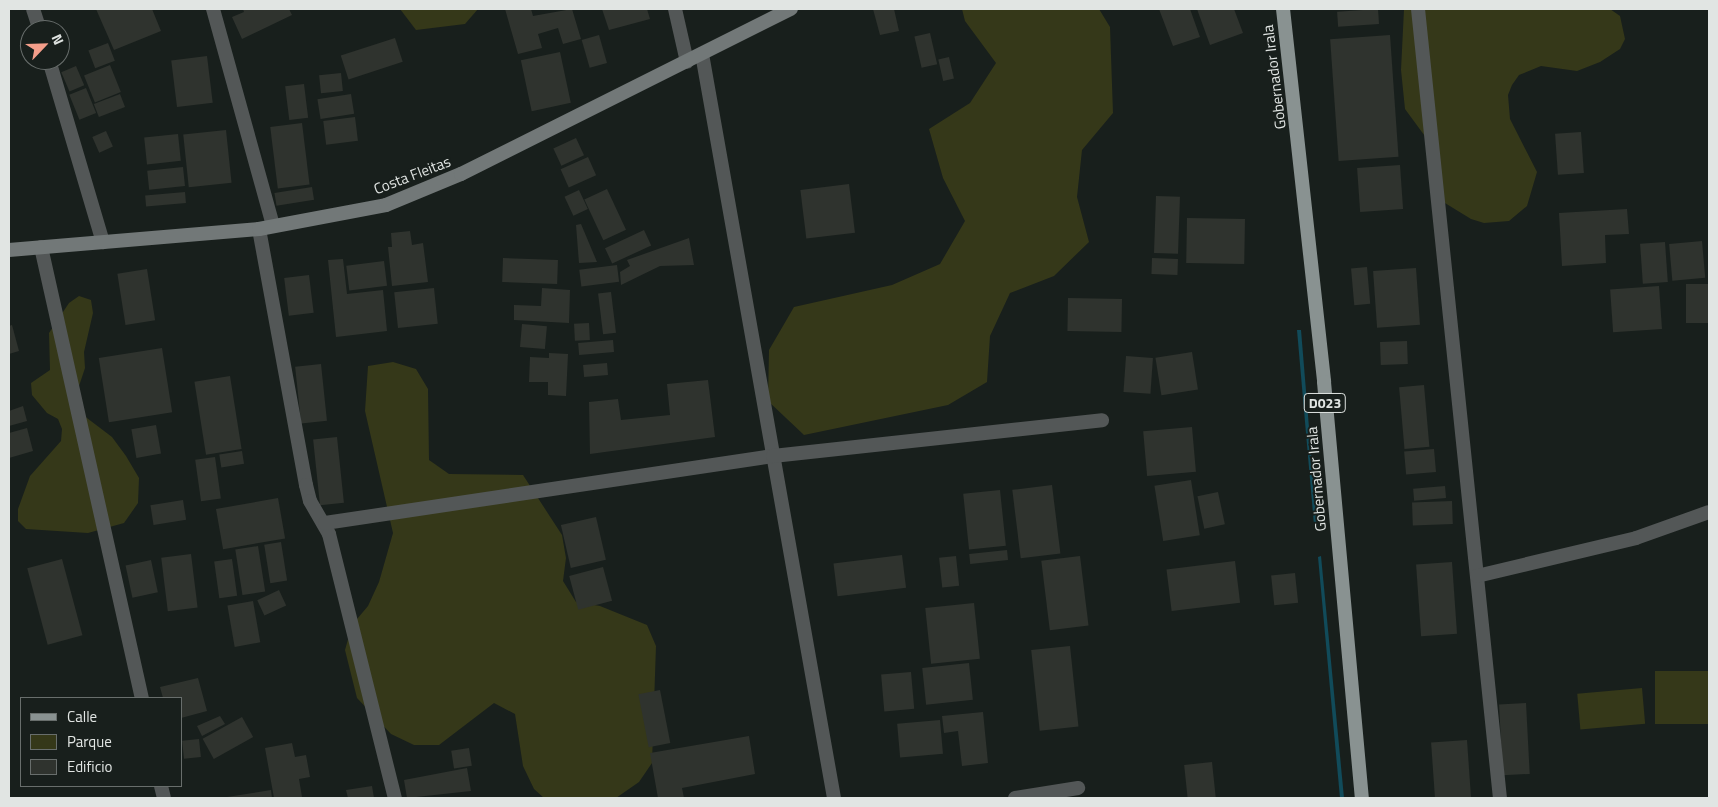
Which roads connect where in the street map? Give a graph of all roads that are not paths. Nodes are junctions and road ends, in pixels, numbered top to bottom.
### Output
1 (213, 9) edge
2 (675, 9) edge
3 (791, 9) edge
4 (1283, 9) edge
5 (1418, 9) edge
6 (702, 54) junction
7 (687, 62) junction
8 (52, 70) edge
9 (273, 226) junction
10 (259, 229) junction
11 (103, 242) junction
12 (41, 247) junction
13 (9, 250) edge
14 (1102, 420) dead end
15 (773, 456) junction
16 (1709, 512) edge
17 (325, 523) junction
18 (1477, 576) junction
19 (142, 697) edge
20 (1078, 788) dead end
21 (395, 798) edge
22 (834, 798) edge
23 (1015, 798) edge
24 (1362, 798) edge
25 (1500, 798) edge

1 - 9 street
2 - 7 street
3 - 6 main road, Costa Fleitas
4 - 24 main road, Gobernador Irala / D023
5 - 18 street
6 - 7 main road, Costa Fleitas
6 - 15 street
7 - 9 main road, Costa Fleitas
8 - 11 street
9 - 10 main road, Costa Fleitas
10 - 11 main road, Costa Fleitas
10 - 17 street
11 - 12 main road, Costa Fleitas
12 - 13 main road, Costa Fleitas
12 - 19 street
14 - 15 street
15 - 17 street
15 - 22 street
16 - 18 street
17 - 21 street
18 - 25 street
20 - 23 street

